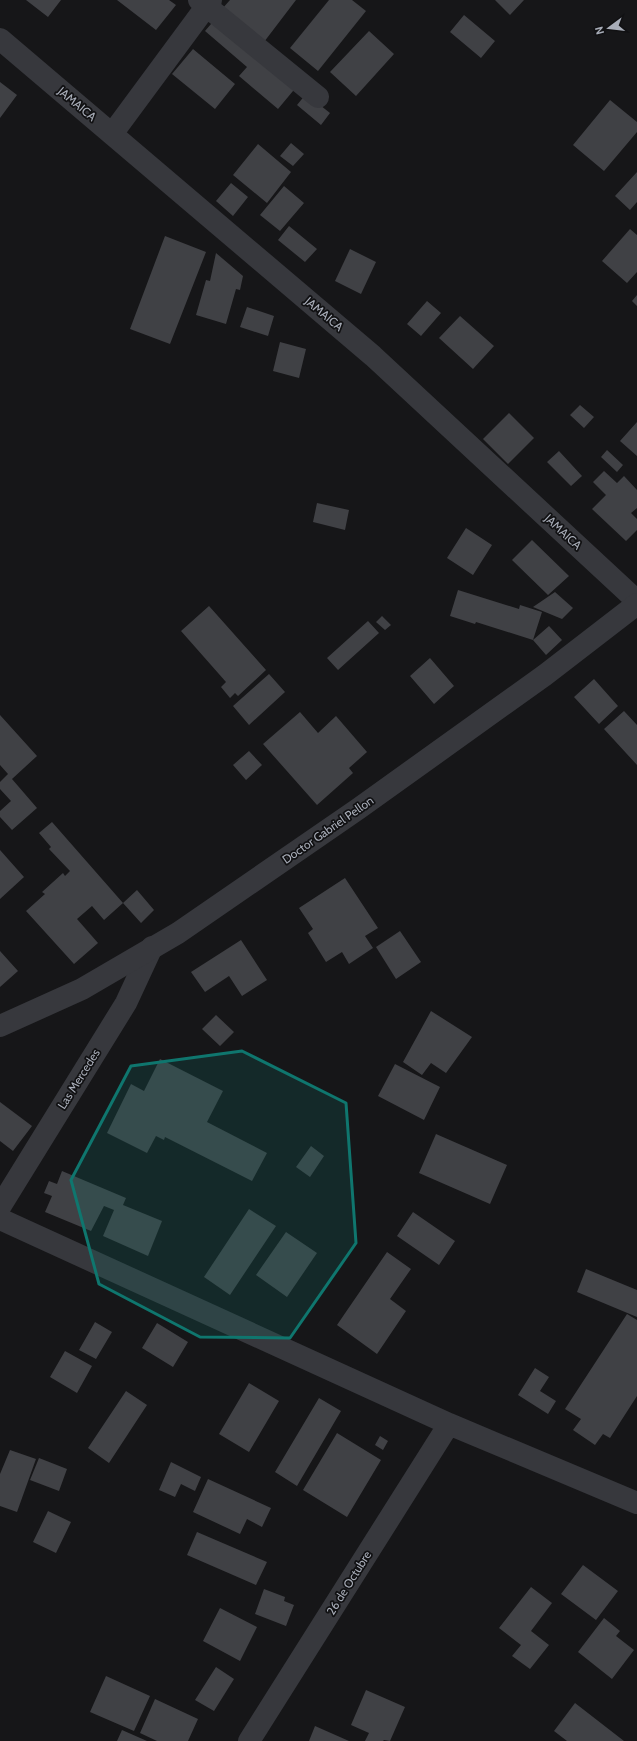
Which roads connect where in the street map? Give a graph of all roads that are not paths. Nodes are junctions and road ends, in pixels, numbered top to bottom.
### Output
1 (206, 2) edge
2 (0, 39) edge
3 (318, 97) dead end
4 (112, 134) junction
5 (637, 603) edge
6 (152, 947) junction
7 (0, 1026) edge
8 (0, 1207) edge
9 (0, 1219) edge
10 (449, 1424) junction
11 (637, 1503) edge
12 (249, 1741) edge

1 - 3 street
1 - 4 street
2 - 4 street, JAMAICA
4 - 5 street, JAMAICA
5 - 6 street, Doctor Gabriel Pellon
6 - 7 street, Doctor Gabriel Pellon
6 - 8 street, Las Mercedes
9 - 10 street
10 - 11 street
10 - 12 street, 26 de Octubre

